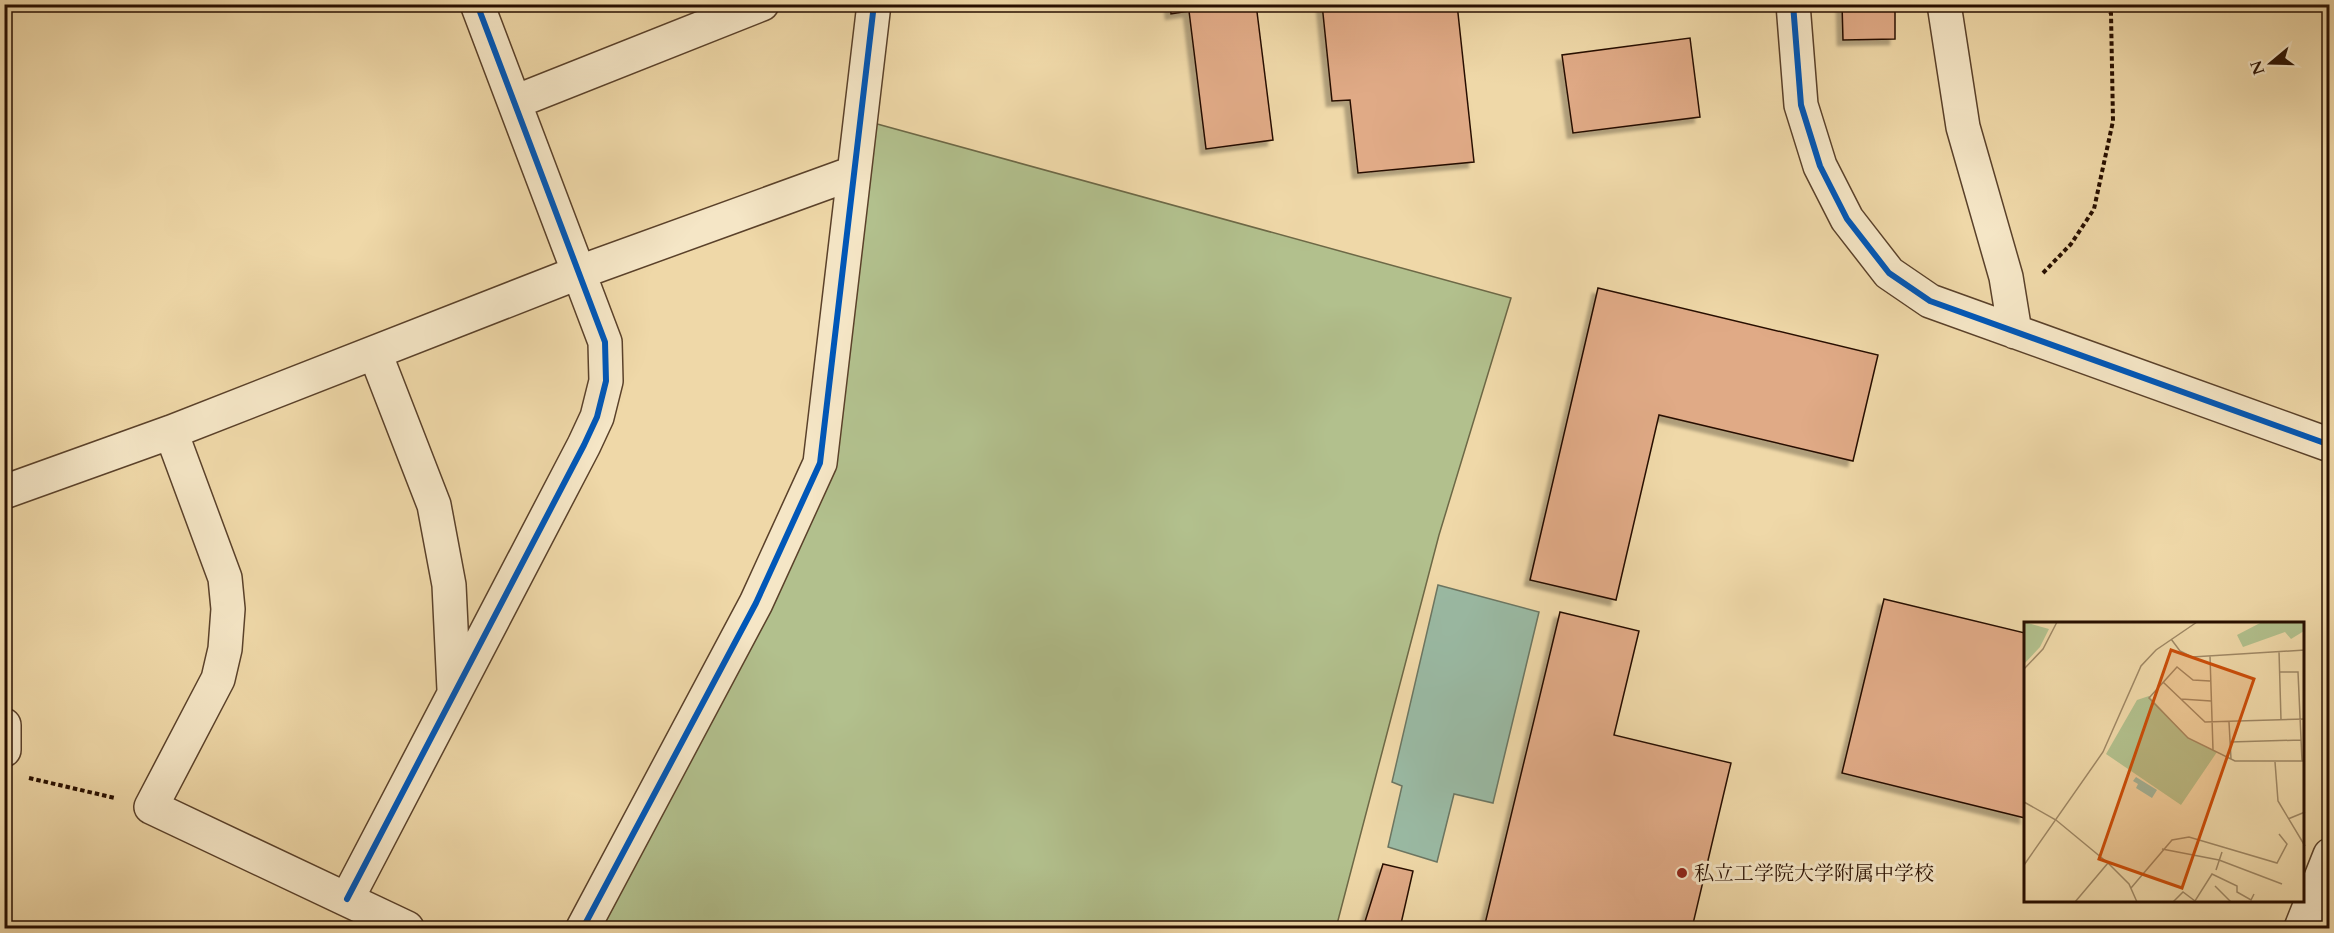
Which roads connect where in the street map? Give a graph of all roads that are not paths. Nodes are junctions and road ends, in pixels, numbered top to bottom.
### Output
1 (477, 4) edge
2 (762, 4) edge
3 (874, 4) edge
4 (1793, 4) edge
5 (1944, 4) edge
6 (710, 14) edge
7 (514, 102) junction
8 (853, 173) junction
9 (580, 272) junction
10 (2013, 319) junction
11 (375, 353) junction
12 (171, 432) junction
13 (2330, 445) edge
14 (4, 492) edge
15 (454, 692) junction
16 (4, 725) edge
17 (4, 750) edge
18 (2330, 855) edge
19 (347, 899) junction
20 (407, 928) edge
21 (583, 928) edge
22 (2301, 928) edge

1 - 7 street
2 - 6 street
3 - 8 street
4 - 10 street
5 - 10 street
6 - 7 street
7 - 9 street
8 - 9 street
8 - 21 street
9 - 11 street
9 - 15 street
10 - 13 street
11 - 12 street
11 - 15 street
12 - 14 street
12 - 19 street
15 - 19 street
16 - 17 street
18 - 22 street
19 - 20 street

